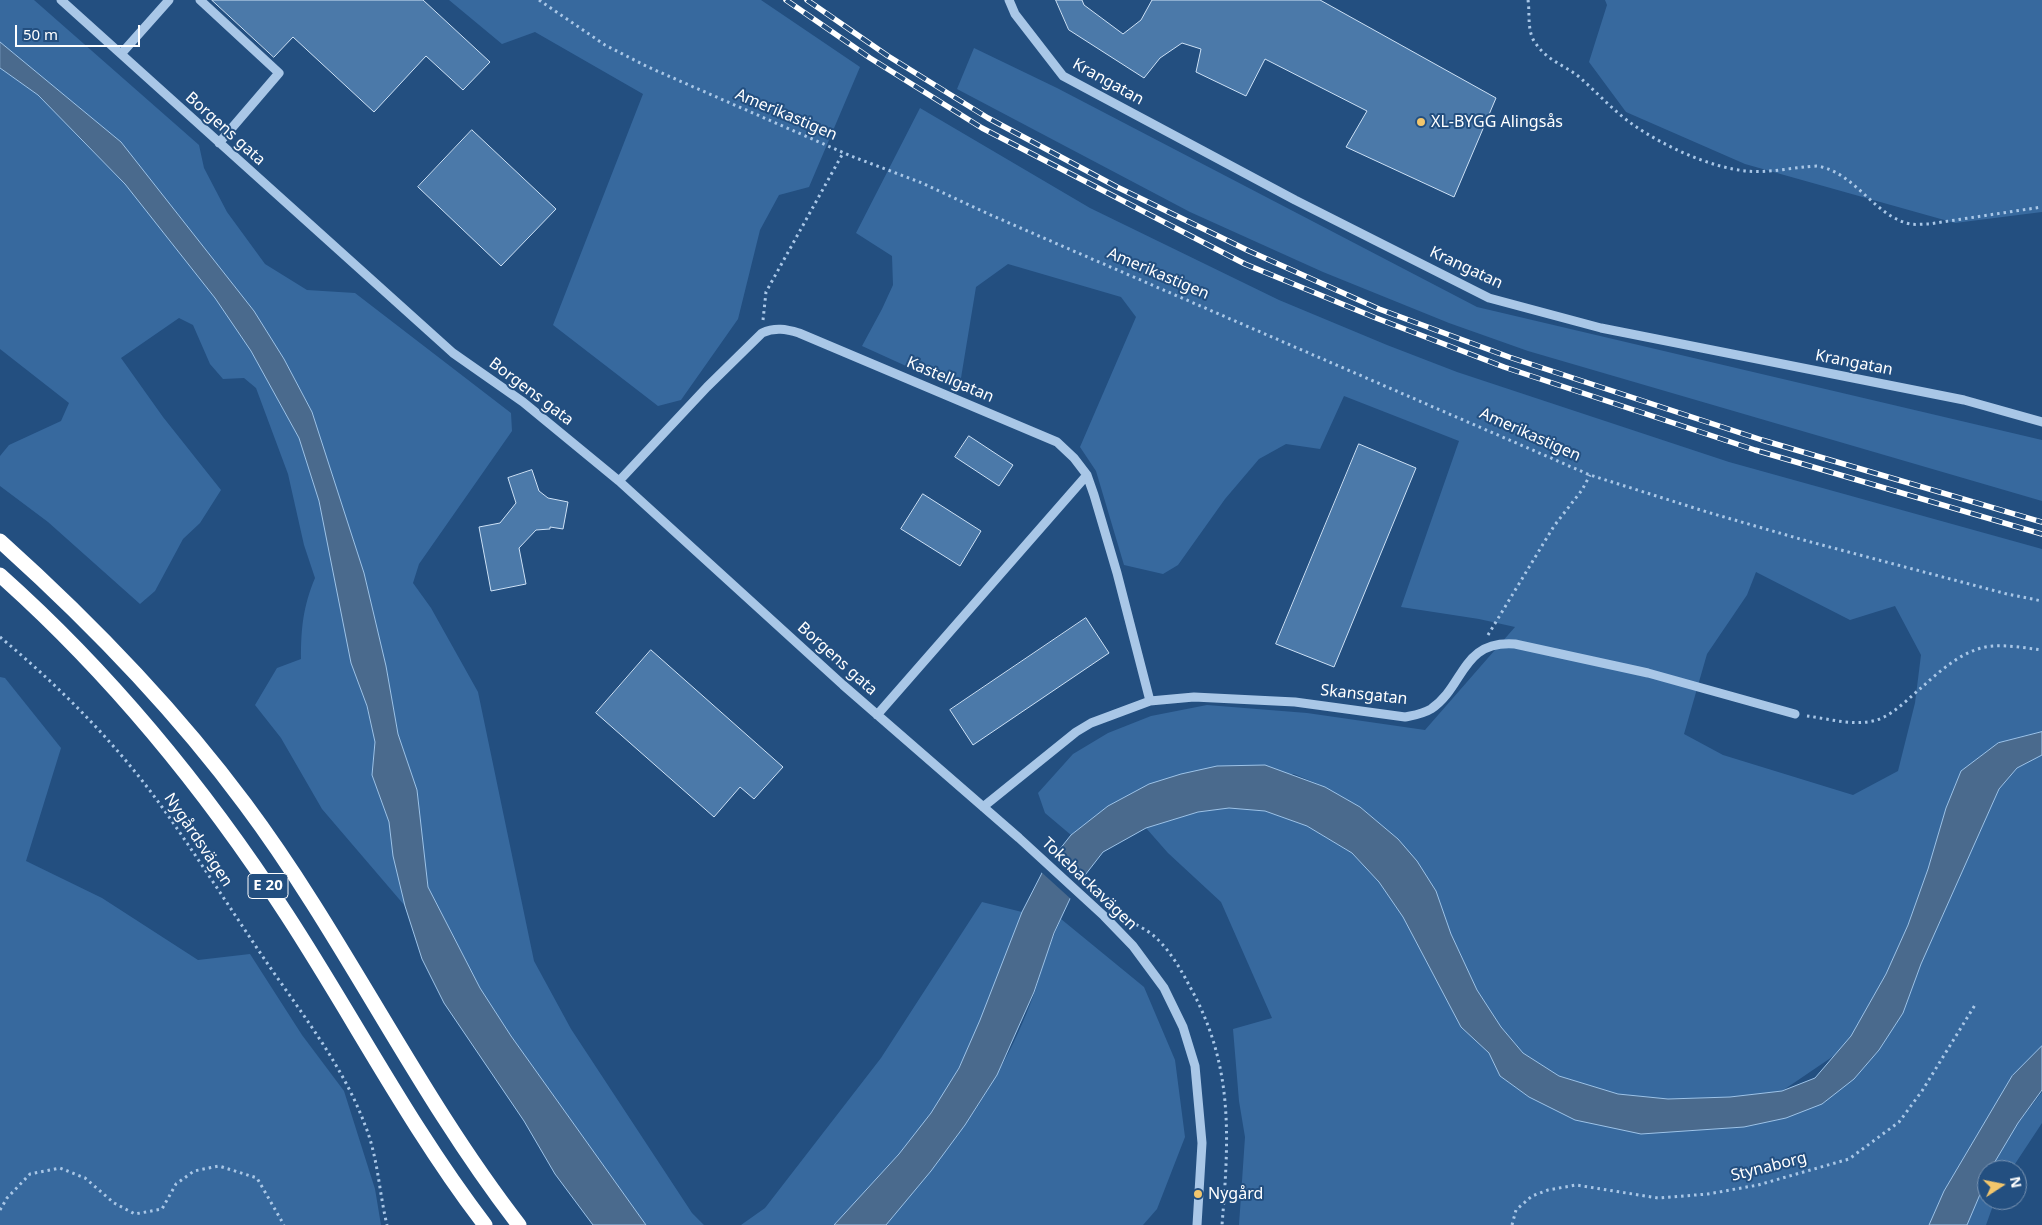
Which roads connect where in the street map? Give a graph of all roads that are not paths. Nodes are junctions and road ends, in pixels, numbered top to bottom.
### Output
1 (61, 0) edge
2 (169, 0) edge
3 (200, 0) edge
4 (1009, 0) edge
5 (121, 54) junction
6 (218, 143) junction
7 (2042, 422) edge
8 (1087, 475) junction
9 (620, 481) junction
10 (0, 541) edge
11 (0, 575) edge
12 (1150, 701) junction
13 (1795, 714) road end
14 (877, 715) junction
15 (983, 807) junction
16 (485, 1225) edge
17 (518, 1225) edge
18 (1197, 1225) edge

1 - 5 street, Borgens gata
2 - 5 street
3 - 6 street
4 - 7 street, Krangatan
5 - 6 street, Borgens gata
6 - 9 street, Borgens gata
8 - 9 street, Kastellgatan
8 - 12 street, Kastellgatan
8 - 14 street
9 - 14 street, Borgens gata
10 - 17 highway, E 20
11 - 16 highway, E 20
12 - 13 street, Skansgatan
12 - 15 street, Skansgatan
14 - 15 street, Borgens gata
15 - 18 street, Tokebackavägen

